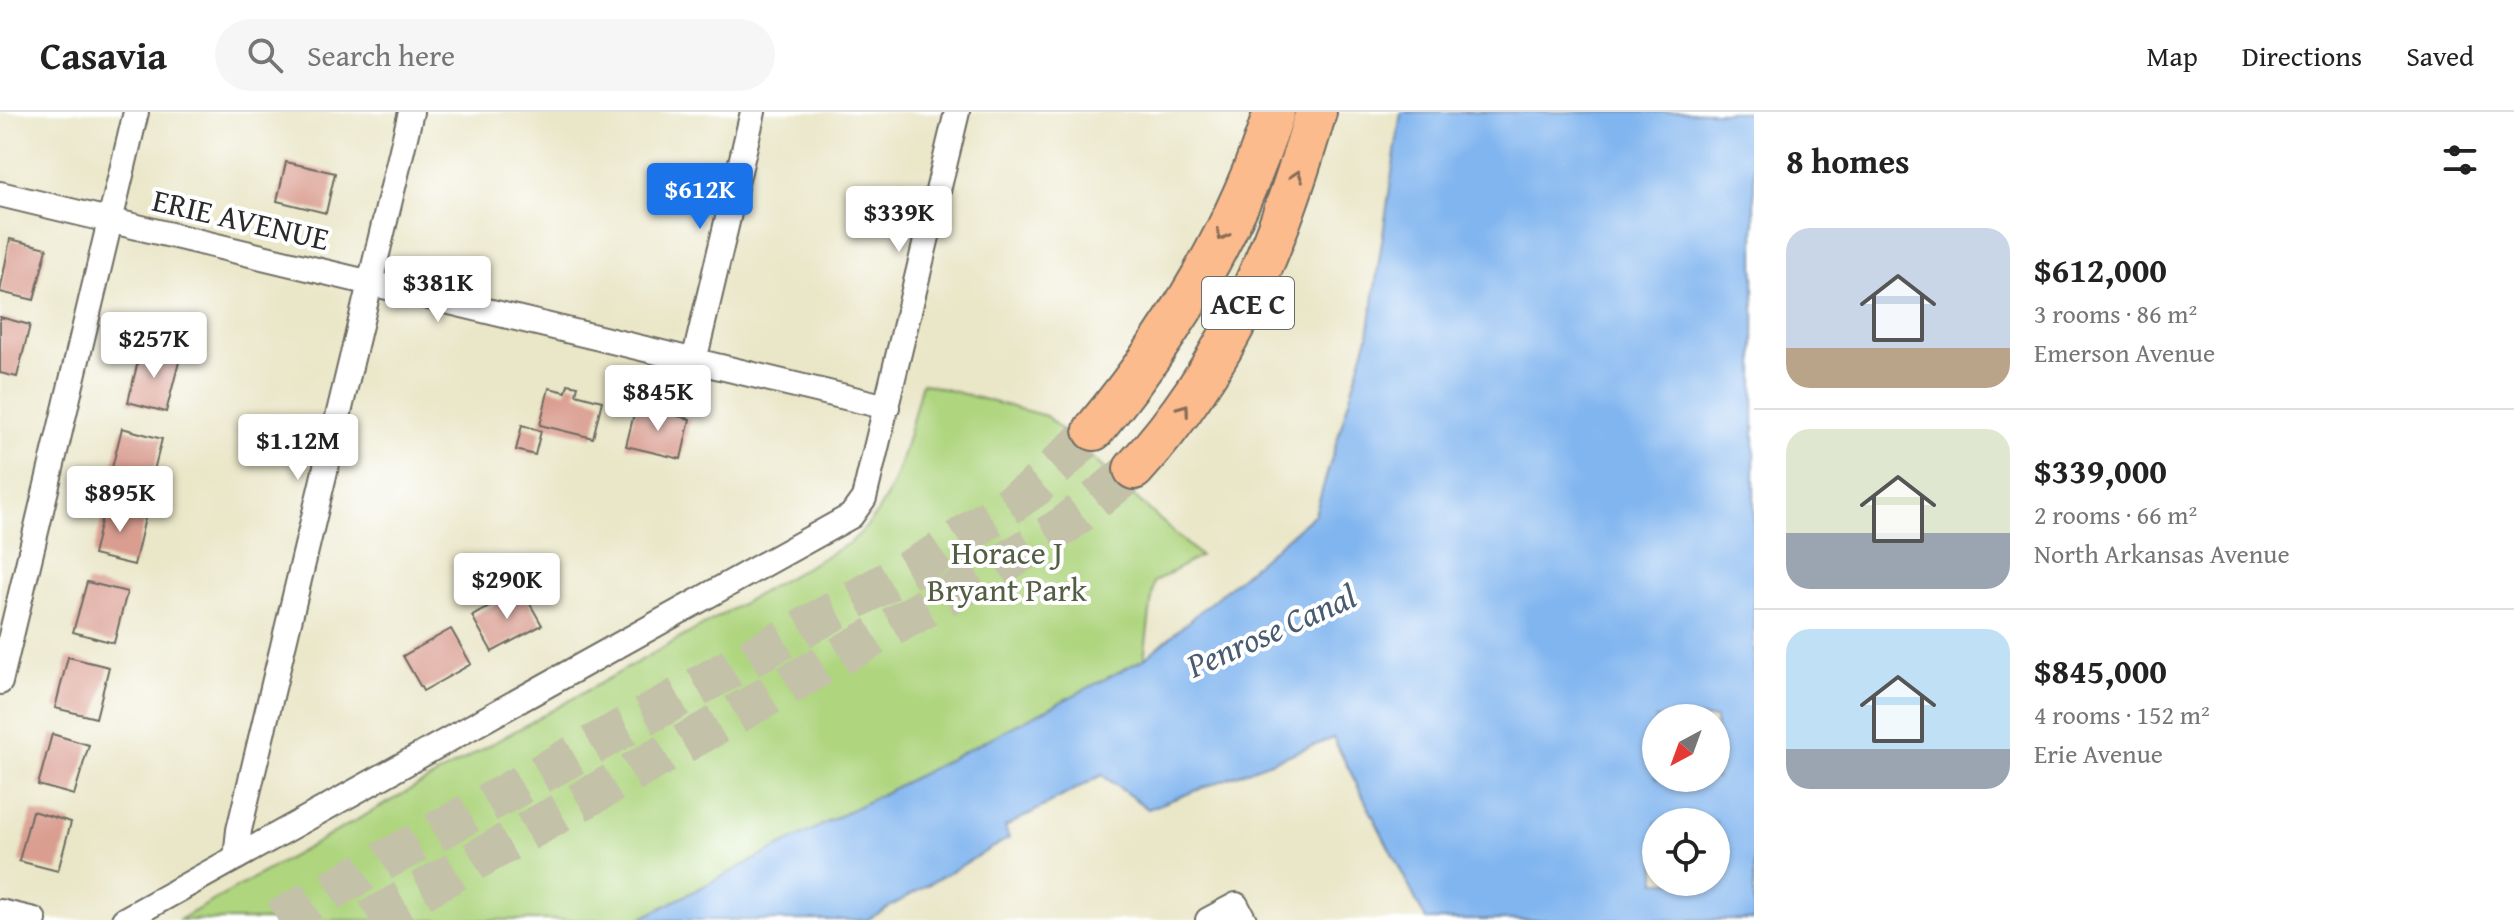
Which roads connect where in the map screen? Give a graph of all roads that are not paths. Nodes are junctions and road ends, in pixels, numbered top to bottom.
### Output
1 (136, 112) edge
2 (411, 112) edge
3 (753, 112) edge
4 (957, 112) edge
5 (1274, 112) edge
6 (1316, 112) edge
7 (0, 194) edge
8 (110, 221) junction
9 (370, 283) junction
10 (694, 361) junction
11 (887, 407) junction
12 (1094, 430) tunnel mouth
13 (1134, 469) tunnel mouth
14 (0, 682) edge
15 (236, 858) junction
16 (0, 912) edge
17 (1240, 912) edge
18 (34, 920) edge
19 (124, 920) edge
20 (1208, 920) edge

1 - 8 street
2 - 9 street
3 - 10 street
4 - 11 street
5 -> 12 highway, ACE C
13 -> 6 highway, ACE C
7 - 8 street, ERIE AVENUE
8 - 9 street, ERIE AVENUE
8 - 14 street
9 - 10 street, ERIE AVENUE
9 - 15 street
10 - 11 street, ERIE AVENUE
11 - 15 street
15 - 19 street
16 - 18 street
17 - 20 street

